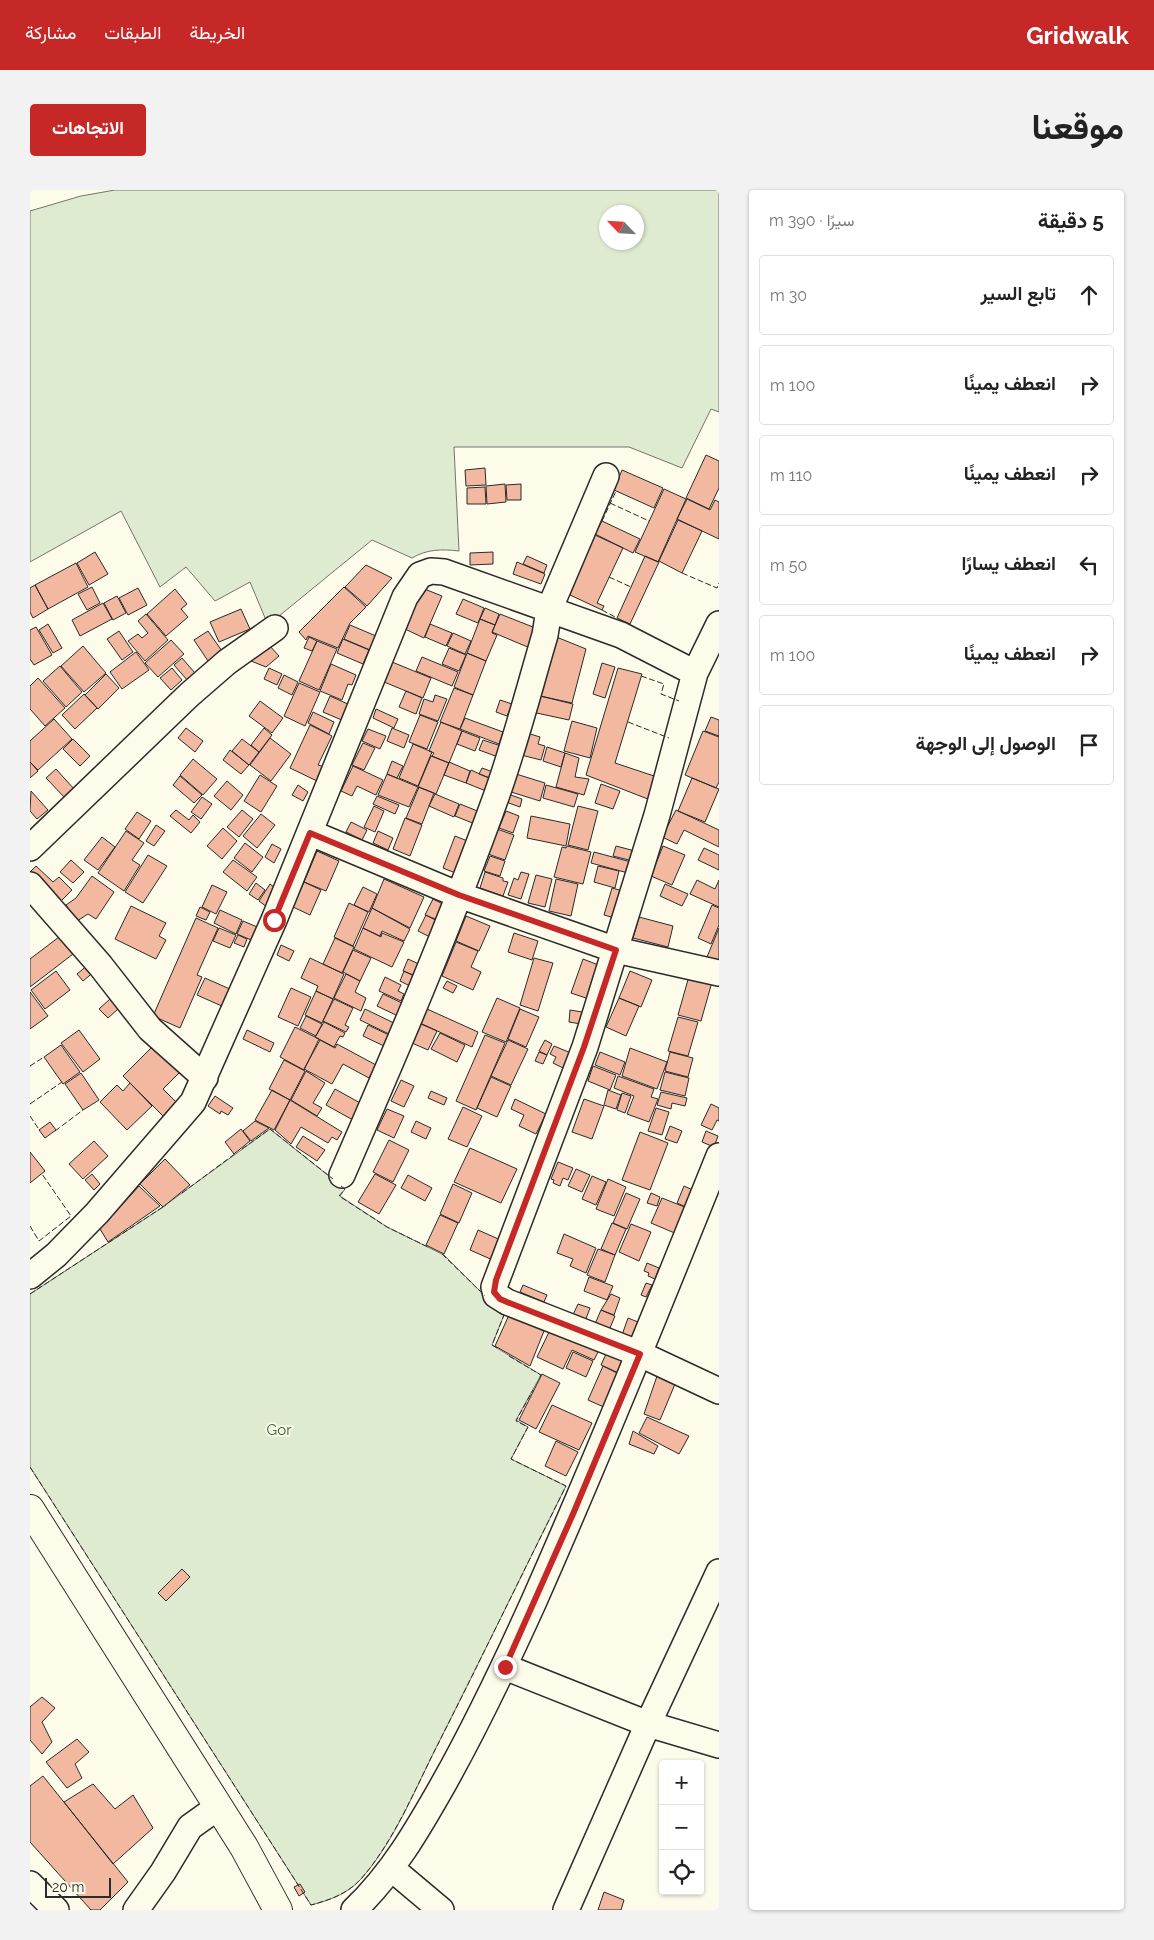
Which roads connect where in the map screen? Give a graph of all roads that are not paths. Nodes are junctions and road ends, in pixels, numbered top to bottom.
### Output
1 (606, 476) dead end
2 (549, 610) junction
3 (719, 624) edge
4 (275, 628) dead end
5 (695, 673) junction
6 (310, 833) junction
7 (33, 837) edge
8 (30, 885) edge
9 (459, 895) junction
10 (616, 950) junction
11 (719, 973) edge
12 (205, 1078) junction
13 (719, 1156) edge
14 (342, 1175) dead end
15 (30, 1276) edge
16 (640, 1354) junction
17 (719, 1391) edge
18 (30, 1509) edge
19 (719, 1572) edge
20 (505, 1667) junction
21 (648, 1724) junction
22 (719, 1745) edge
23 (218, 1807) junction
24 (391, 1868) junction
25 (30, 1884) edge
26 (56, 1910) edge
27 (136, 1910) edge
28 (278, 1910) edge
29 (354, 1910) edge
30 (441, 1910) edge
31 (566, 1910) edge

1 - 2 street
2 - 5 street
2 - 6 street
2 - 9 street
3 - 5 street
4 - 7 street
5 - 10 street
6 - 9 street
6 - 12 street
8 - 12 street
9 - 10 street
9 - 14 street
10 - 11 street
10 - 16 street
12 - 15 street
13 - 16 street
16 - 17 street
16 - 20 street
18 - 23 main road
19 - 21 street
20 - 21 street
20 - 24 street
21 - 22 street
21 - 31 street
23 - 27 street
23 - 28 main road
24 - 29 street
24 - 30 street
25 - 26 street

